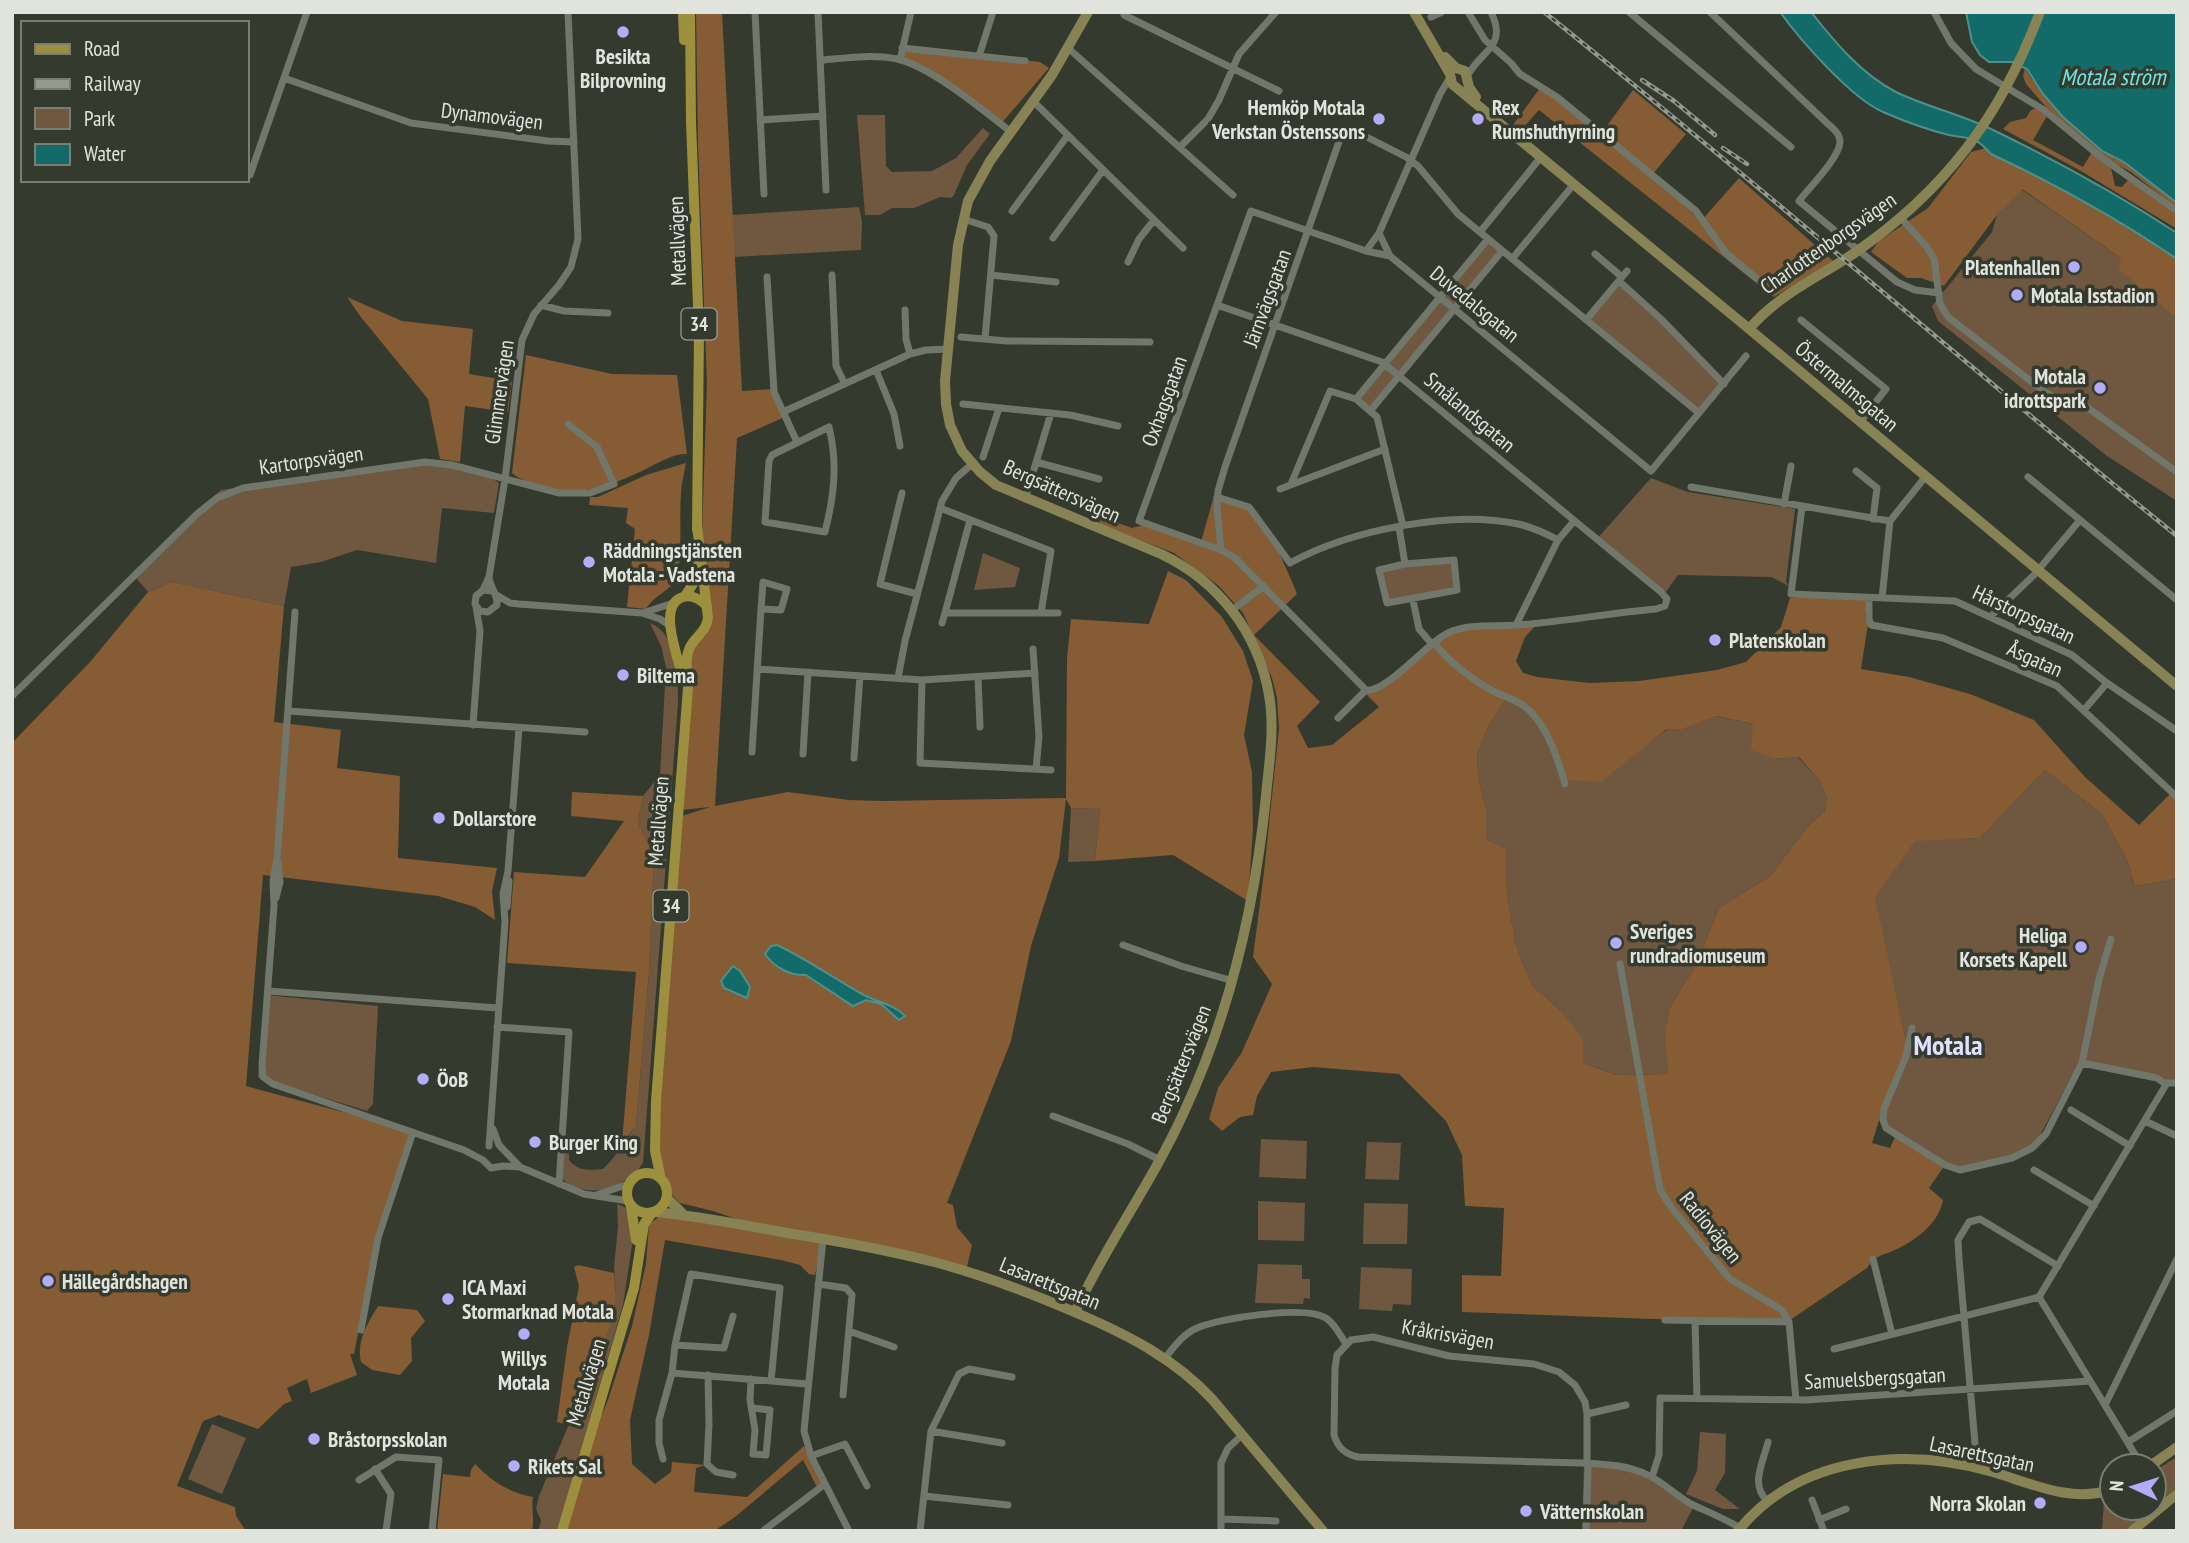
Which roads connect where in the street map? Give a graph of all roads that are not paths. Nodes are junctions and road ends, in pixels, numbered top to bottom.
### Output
1 (307, 12) edge
2 (568, 12) edge
3 (683, 12) edge
4 (690, 12) edge
5 (755, 12) edge
6 (818, 12) edge
7 (911, 12) edge
8 (993, 12) edge
9 (1088, 12) edge
10 (1276, 12) edge
11 (1414, 12) edge
12 (1420, 12) edge
13 (1442, 12) edge
14 (1468, 12) edge
15 (1491, 12) edge
16 (1629, 12) edge
17 (1710, 12) edge
18 (1934, 12) edge
19 (2040, 12) edge
20 (1124, 15) dead end
21 (1431, 17) dead end
22 (902, 48) junction
23 (1068, 48) junction
24 (1492, 48) junction
25 (979, 56) junction
26 (821, 60) junction
27 (900, 60) junction
28 (1025, 61) dead end
29 (1232, 69) junction
30 (1458, 77) junction
31 (284, 78) junction
32 (2006, 87) junction
33 (1279, 91) dead end
34 (1033, 101) junction
35 (823, 117) junction
36 (760, 120) junction
37 (691, 122) junction
38 (1011, 132) junction
39 (1068, 135) junction
40 (574, 142) junction
41 (1180, 147) junction
42 (1791, 147) dead end
43 (1541, 157) junction
44 (1411, 161) junction
45 (1103, 170) junction
46 (250, 175) dead end
47 (1574, 184) junction
48 (826, 190) dead end
49 (764, 194) dead end
50 (1233, 195) dead end
51 (1012, 211) dead end
52 (1251, 211) joint
53 (2177, 211) edge
54 (1900, 217) junction
55 (963, 219) junction
56 (1154, 220) junction
57 (1310, 230) junction
58 (1480, 232) junction
59 (1379, 233) junction
60 (1052, 238) dead end
61 (1488, 239) junction
62 (1183, 248) dead end
63 (1366, 251) junction
64 (1502, 251) junction
65 (1595, 254) dead end
66 (1390, 256) junction
67 (1512, 259) junction
68 (1128, 262) dead end
69 (832, 275) dead end
70 (991, 275) junction
71 (1623, 276) junction
72 (767, 277) dead end
73 (1756, 278) dead end
74 (1056, 282) dead end
75 (1939, 292) junction
76 (1440, 298) junction
77 (541, 305) junction
78 (1217, 305) junction
79 (1454, 309) junction
80 (905, 310) dead end
81 (608, 313) dead end
82 (1586, 320) junction
83 (1801, 320) dead end
84 (1275, 326) junction
85 (1749, 329) junction
86 (961, 337) dead end
87 (985, 339) junction
88 (1150, 342) dead end
89 (948, 349) junction
90 (910, 354) junction
91 (1746, 356) dead end
92 (1385, 365) junction
93 (876, 370) junction
94 (1399, 376) junction
95 (845, 384) junction
96 (1724, 384) junction
97 (1356, 399) junction
98 (963, 404) dead end
99 (999, 408) junction
100 (1371, 410) junction
101 (783, 412) junction
102 (1051, 413) junction
103 (1699, 413) junction
104 (1860, 422) junction
105 (568, 424) dead end
106 (1118, 426) dead end
107 (797, 442) junction
108 (900, 446) dead end
109 (1385, 449) junction
110 (983, 457) dead end
111 (1036, 462) junction
112 (972, 464) junction
113 (1791, 466) dead end
114 (1856, 471) dead end
115 (2177, 472) edge
116 (1926, 476) junction
117 (2028, 477) dead end
118 (505, 479) junction
119 (1099, 479) dead end
120 (1291, 484) junction
121 (1691, 487) dead end
122 (1280, 489) dead end
123 (902, 493) dead end
124 (1217, 497) junction
125 (1025, 499) junction
126 (1784, 504) junction
127 (1802, 507) junction
128 (940, 508) junction
129 (1873, 519) junction
130 (970, 520) junction
131 (2080, 520) junction
132 (1574, 521) junction
133 (1890, 521) junction
134 (697, 526) junction
135 (1401, 527) junction
136 (1558, 540) junction
137 (1222, 551) junction
138 (1405, 564) junction
139 (2037, 570) junction
140 (489, 577) junction
141 (1264, 586) junction
142 (482, 590) junction
143 (493, 592) junction
144 (917, 594) junction
145 (685, 596) junction
146 (1869, 598) junction
147 (1882, 598) junction
148 (1413, 600) junction
149 (2177, 600) edge
150 (510, 603) junction
151 (673, 603) junction
152 (707, 606) junction
153 (476, 607) junction
154 (761, 609) junction
155 (492, 610) junction
156 (1232, 610) junction
157 (295, 611) dead end
158 (642, 613) junction
159 (944, 613) junction
160 (1041, 613) junction
161 (1058, 613) dead end
162 (1990, 617) junction
163 (942, 623) dead end
164 (1516, 625) junction
165 (671, 630) junction
166 (480, 631) junction
167 (696, 639) junction
168 (1432, 643) junction
169 (1033, 649) dead end
170 (757, 668) junction
171 (808, 672) junction
172 (1035, 673) junction
173 (860, 676) junction
174 (978, 677) junction
175 (898, 678) junction
176 (922, 680) junction
177 (2175, 681) edge
178 (2107, 683) junction
179 (1366, 690) junction
180 (12, 696) edge
181 (2084, 710) junction
182 (288, 711) junction
183 (685, 711) junction
184 (1338, 718) dead end
185 (473, 725) junction
186 (980, 727) dead end
187 (519, 728) junction
188 (2177, 730) edge
189 (585, 732) dead end
190 (752, 752) dead end
191 (803, 754) dead end
192 (854, 758) dead end
193 (1037, 769) junction
194 (1051, 770) dead end
195 (1565, 784) dead end
196 (2177, 797) edge
197 (2111, 939) dead end
198 (1123, 945) dead end
199 (1619, 964) dead end
200 (1233, 981) junction
201 (268, 991) junction
202 (498, 1008) junction
203 (497, 1027) junction
204 (1912, 1028) dead end
205 (2082, 1063) junction
206 (2167, 1083) junction
207 (2177, 1083) edge
208 (656, 1101) junction
209 (2071, 1110) dead end
210 (1053, 1116) dead end
211 (2145, 1121) junction
212 (492, 1125) junction
213 (413, 1132) junction
214 (2177, 1136) edge
215 (499, 1145) junction
216 (2130, 1146) junction
217 (488, 1147) junction
218 (464, 1150) junction
219 (507, 1155) junction
220 (483, 1160) junction
221 (1160, 1160) junction
222 (503, 1166) junction
223 (520, 1167) junction
224 (2034, 1170) dead end
225 (643, 1173) junction
226 (662, 1179) junction
227 (559, 1184) junction
228 (629, 1184) junction
229 (591, 1196) junction
230 (667, 1198) junction
231 (630, 1204) junction
232 (2094, 1206) junction
233 (653, 1213) junction
234 (685, 1215) junction
235 (823, 1239) junction
236 (1873, 1259) dead end
237 (2177, 1259) edge
238 (2058, 1266) junction
239 (818, 1284) junction
240 (2039, 1297) junction
241 (1075, 1312) junction
242 (1964, 1315) junction
243 (733, 1316) dead end
244 (1665, 1320) dead end
245 (1695, 1320) junction
246 (1789, 1322) junction
247 (624, 1326) junction
248 (361, 1330) dead end
249 (849, 1331) junction
250 (1892, 1334) junction
251 (1346, 1344) junction
252 (675, 1345) junction
253 (894, 1346) dead end
254 (1834, 1349) dead end
255 (1165, 1358) junction
256 (672, 1373) junction
257 (708, 1375) junction
258 (1012, 1377) dead end
259 (751, 1379) junction
260 (771, 1381) junction
261 (2091, 1381) junction
262 (807, 1384) junction
263 (1971, 1390) junction
264 (843, 1395) dead end
265 (1697, 1399) junction
266 (1796, 1400) junction
267 (1626, 1405) dead end
268 (2105, 1405) junction
269 (752, 1408) junction
270 (2177, 1410) edge
271 (1587, 1414) junction
272 (931, 1431) junction
273 (1241, 1436) junction
274 (2128, 1442) junction
275 (1002, 1443) dead end
276 (1768, 1443) dead end
277 (2134, 1452) edge
278 (1976, 1455) dead end
279 (811, 1456) junction
280 (663, 1459) dead end
281 (1587, 1464) junction
282 (375, 1469) junction
283 (733, 1475) dead end
284 (1652, 1477) junction
285 (359, 1480) dead end
286 (825, 1484) junction
287 (867, 1486) dead end
288 (2098, 1492) edge
289 (2177, 1494) edge
290 (924, 1496) junction
291 (1812, 1500) dead end
292 (1767, 1501) junction
293 (2177, 1503) edge
294 (1008, 1505) dead end
295 (1846, 1509) dead end
296 (1221, 1519) junction
297 (1819, 1520) junction
298 (1276, 1521) dead end
299 (1739, 1529) edge
300 (386, 1531) edge
301 (432, 1531) edge
302 (562, 1531) edge
303 (763, 1531) edge
304 (849, 1531) edge
305 (920, 1531) edge
306 (1221, 1531) edge
307 (1323, 1531) edge
308 (1586, 1531) edge
309 (1824, 1531) edge
310 (2132, 1531) edge
311 (2142, 1531) edge

1 - 31 street
2 - 40 street, Dynamovägen
3 - 37 main road, Metallvägen / 34
4 - 37 main road, Metallvägen / 34
5 - 36 street
6 - 26 street
7 - 22 street
8 - 25 street
9 - 23 street, Bergsättersvägen
10 - 29 street
11 - 30 street, Östermalmsgatan
12 - 30 street, Östermalmsgatan
13 - 21 street
14 - 24 street
15 - 24 street
16 - 42 street
17 - 75 street
18 - 32 street
19 - 32 street, Charlottenborgsvägen
20 - 29 street
22 - 25 street
22 - 27 street
23 - 34 street, Bergsättersvägen
23 - 41 street
24 - 30 street
24 - 73 street
25 - 28 street
26 - 27 street
26 - 35 street
27 - 38 street
29 - 33 street
29 - 41 street
30 - 43 street, Östermalmsgatan
30 - 44 street
31 - 40 street, Dynamovägen
31 - 46 street
32 - 53 street
32 - 54 street, Charlottenborgsvägen
34 - 38 street, Bergsättersvägen
34 - 39 street
35 - 36 street
35 - 48 street
36 - 49 street
37 - 134 main road, Metallvägen / 34
38 - 55 street, Bergsättersvägen
39 - 45 street
39 - 51 street
40 - 77 street, Glimmervägen
41 - 50 street
43 - 47 street, Östermalmsgatan
43 - 58 street
44 - 57 street, Järnvägsgatan
44 - 58 street
44 - 59 street
45 - 56 street
45 - 60 street
47 - 67 street
47 - 85 street, Östermalmsgatan
52 - 57 street, Duvedalsgatan
52 - 78 street, Oxhagsgatan
54 - 75 street
54 - 85 street, Charlottenborgsvägen
55 - 70 street
55 - 89 street, Bergsättersvägen
56 - 62 street
56 - 68 street
57 - 63 street, Duvedalsgatan
57 - 84 street, Järnvägsgatan
58 - 61 street
59 - 63 street
59 - 66 street
61 - 64 street
61 - 76 street
63 - 66 street, Duvedalsgatan
64 - 67 street
64 - 79 street
65 - 71 street
66 - 76 street, Duvedalsgatan
67 - 82 street
69 - 95 street
70 - 74 street
70 - 87 street
71 - 82 street
71 - 96 street
72 - 101 street
75 - 115 street
76 - 79 street, Duvedalsgatan
76 - 92 street
77 - 81 street
77 - 118 street, Glimmervägen
78 - 84 street, Smålandsgatan
78 - 137 street, Oxhagsgatan
79 - 94 street
79 - 103 street, Duvedalsgatan
80 - 90 street
82 - 103 street
83 - 104 street
84 - 92 street, Smålandsgatan
84 - 124 street, Järnvägsgatan
85 - 104 street, Östermalmsgatan
86 - 87 street
87 - 88 street
89 - 90 street
89 - 112 street, Bergsättersvägen
90 - 93 street
91 - 96 street
92 - 94 street, Smålandsgatan
92 - 97 street
93 - 95 street
93 - 108 street
94 - 100 street
94 - 132 street, Smålandsgatan
95 - 101 street
96 - 103 street
97 - 100 street
97 - 120 street
98 - 99 street
99 - 102 street
99 - 110 street
100 - 109 street
101 - 107 street
102 - 106 street
102 - 111 street
104 - 116 street, Östermalmsgatan
105 - 118 street, Kartorpsvägen
107 - 107 street
109 - 120 street
109 - 135 street
111 - 119 street
111 - 125 street
112 - 125 street, Bergsättersvägen
112 - 128 street
113 - 126 street
114 - 129 street
116 - 133 street
116 - 139 street, Östermalmsgatan
117 - 131 street
118 - 140 street, Glimmervägen
118 - 180 street, Kartorpsvägen
120 - 122 street
121 - 126 street
123 - 144 street
124 - 135 street
124 - 137 street, Järnvägsgatan
125 - 156 street, Bergsättersvägen
126 - 127 street
127 - 129 street
127 - 146 street, Hårstorpsgatan
128 - 130 street
128 - 144 street
129 - 133 street
130 - 159 street
130 - 160 street
131 - 139 street
131 - 149 street
132 - 136 street
132 - 164 street, Smålandsgatan
133 - 147 street
134 - 145 main road, Metallvägen / 34
134 - 152 main road, Metallvägen / 34
135 - 136 street
135 - 138 street
136 - 164 street
137 - 141 street
138 - 148 street
138 - 148 street
139 - 162 street
139 - 177 street, Östermalmsgatan
140 - 142 street, Glimmervägen
140 - 143 street, Glimmervägen
141 - 156 street
141 - 179 street
142 - 143 street
142 - 153 street, Glimmervägen
143 - 150 street
143 - 155 street, Glimmervägen
144 - 175 street
145 - 151 main road
145 - 152 main road
146 - 147 street, Hårstorpsgatan
146 - 181 street, Åsgatan
147 - 162 street, Hårstorpsgatan
148 - 168 street
150 - 155 street
150 - 158 street
151 - 158 street
151 - 165 main road, 34
152 - 167 main road, 34
153 - 155 street
153 - 166 street
154 - 154 street
154 - 170 street
155 - 166 street
156 - 200 street, Bergsättersvägen
157 - 182 street
158 - 165 street
159 - 160 street
159 - 163 street
160 - 161 street
162 - 178 street, Hårstorpsgatan
164 - 168 street
165 - 167 main road
165 - 183 main road, Metallvägen / 34
166 - 185 street
167 - 183 main road, Metallvägen / 34
168 - 179 street
168 - 195 street
169 - 172 street
170 - 171 street
170 - 190 street
171 - 173 street
171 - 191 street
172 - 174 street
172 - 193 street
173 - 175 street
173 - 192 street
174 - 176 street
174 - 186 street
175 - 176 street
176 - 193 street
178 - 181 street
178 - 188 street, Hårstorpsgatan
179 - 184 street
181 - 196 street, Åsgatan
182 - 185 street
182 - 201 street
183 - 208 main road, Metallvägen / 34
185 - 187 street
187 - 189 street
187 - 202 street
193 - 194 street
197 - 205 street
198 - 200 street, Bergsättersvägen
199 - 246 street, Radiovägen
200 - 221 street, Bergsättersvägen
201 - 202 street
201 - 213 street
202 - 203 street
203 - 212 street
203 - 227 street
204 - 205 street
205 - 206 street
206 - 207 street
206 - 211 street
208 - 225 main road, Metallvägen / 34
208 - 226 main road, Metallvägen / 34
209 - 216 street
210 - 221 street
211 - 214 street
211 - 216 street
212 - 215 street
212 - 217 street
213 - 218 street
213 - 248 street
215 - 217 street
215 - 219 street
216 - 232 street
217 - 218 street
217 - 220 street
218 - 220 street
219 - 222 street
219 - 223 street
220 - 222 street
221 - 241 street, Bergsättersvägen
222 - 223 street
223 - 227 street
224 - 232 street
225 - 226 main road
225 - 228 main road
226 - 230 main road, 34
227 - 229 street
228 - 229 street
228 - 231 main road
229 - 231 street
230 - 233 main road
230 - 234 street
231 - 233 main road
231 - 247 main road, Metallvägen
232 - 238 street
233 - 234 street, Lasarettsgatan
233 - 247 main road, Metallvägen
234 - 235 street, Lasarettsgatan
235 - 239 street
235 - 241 street, Lasarettsgatan
236 - 250 street
237 - 268 street
238 - 240 street
238 - 242 street
239 - 249 street
239 - 262 street
240 - 242 street
240 - 261 street
241 - 255 street, Lasarettsgatan
242 - 250 street
242 - 263 street
243 - 252 street
244 - 245 street
245 - 246 street
245 - 265 street
246 - 266 street
247 - 302 main road, Metallvägen
249 - 253 street
249 - 264 street
250 - 254 street
251 - 255 street
251 - 271 street, Kråkrisvägen
251 - 281 street
252 - 256 street
252 - 260 street
255 - 273 street, Lasarettsgatan
256 - 257 street
256 - 280 street
257 - 259 street
257 - 283 street
258 - 272 street
259 - 260 street
259 - 269 street
260 - 262 street
261 - 263 street, Samuelsbergsgatan
261 - 268 street
262 - 279 street
263 - 266 street, Samuelsbergsgatan
263 - 278 street
265 - 266 street, Samuelsbergsgatan
265 - 284 street, Samuelsbergsgatan
267 - 271 street
268 - 274 street
269 - 269 street
270 - 274 street
271 - 281 street, Kråkrisvägen
272 - 275 street
272 - 290 street
273 - 296 street
273 - 307 street, Lasarettsgatan
274 - 277 street
276 - 292 street
279 - 286 street
279 - 287 street
281 - 284 street
281 - 308 street, Kråkrisvägen
282 - 285 street
282 - 300 street
282 - 301 street
284 - 299 street
286 - 303 street
286 - 304 street
288 - 292 street, Lasarettsgatan
289 - 310 street
290 - 294 street
290 - 305 street
291 - 297 street
292 - 299 street, Lasarettsgatan
293 - 311 street
295 - 297 street
296 - 298 street
296 - 306 street
297 - 309 street

